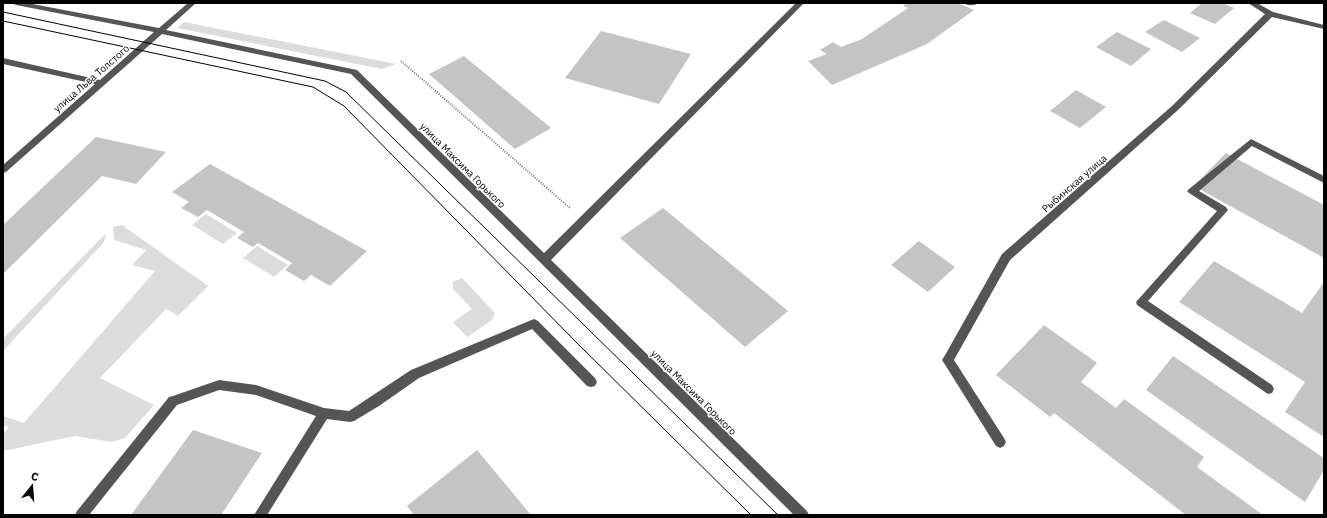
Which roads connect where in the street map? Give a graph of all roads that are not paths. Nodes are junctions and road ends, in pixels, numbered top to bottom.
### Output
1 (16, 3) edge
2 (192, 3) edge
3 (800, 3) edge
4 (968, 3) edge
5 (974, 3) edge
6 (1252, 3) edge
7 (1270, 14) junction
8 (1324, 27) edge
9 (161, 30) junction
10 (3, 61) edge
11 (102, 83) junction
12 (3, 170) edge
13 (1324, 180) edge
14 (544, 260) junction
15 (591, 382) dead end
16 (1268, 389) dead end
17 (324, 413) junction
18 (1000, 442) dead end
19 (81, 515) edge
20 (260, 515) edge
21 (803, 515) edge

1 - 9 street, улица Максима Горького
2 - 9 street, улица Льва Толстого
3 - 14 street
4 - 5 street
6 - 7 street
7 - 8 street
7 - 18 street, Рыбинская улица
9 - 11 street, улица Льва Толстого
9 - 14 street, улица Максима Горького
10 - 11 street
11 - 12 street, улица Льва Толстого
13 - 16 street
14 - 21 street, улица Максима Горького
15 - 17 street
17 - 19 street
17 - 20 street

